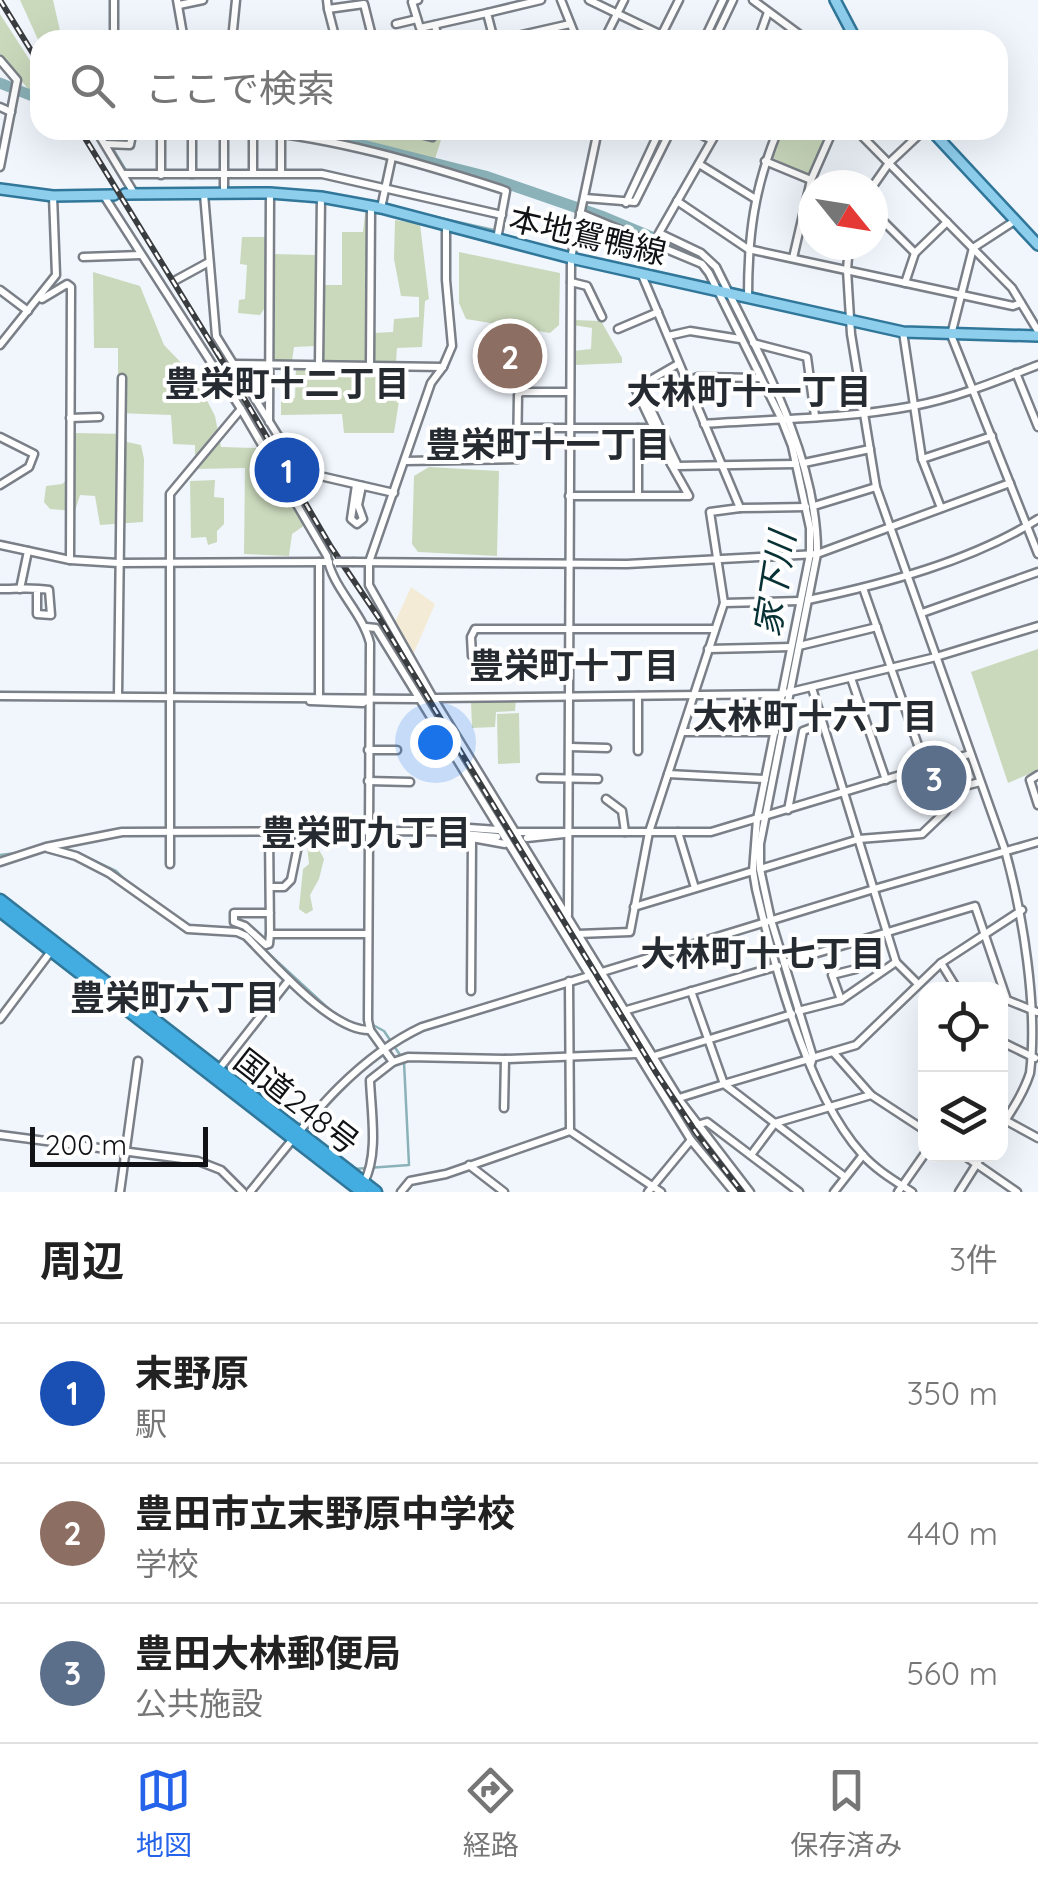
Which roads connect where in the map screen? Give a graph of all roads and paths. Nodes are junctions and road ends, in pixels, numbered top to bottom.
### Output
1 (114, 0) edge
2 (203, 0) edge
3 (236, 0) edge
4 (327, 0) edge
5 (418, 0) edge
6 (540, 0) edge
7 (561, 0) edge
8 (590, 0) edge
9 (624, 0) edge
10 (679, 0) edge
11 (724, 0) edge
12 (733, 0) edge
13 (835, 0) edge
14 (178, 3) edge
15 (761, 5) edge
16 (328, 10) junction
17 (487, 13) junction
18 (617, 14) junction
19 (417, 19) junction
20 (396, 24) dead end
21 (570, 24) junction
22 (434, 25) junction
23 (114, 30) edge
24 (182, 30) edge
25 (233, 30) edge
26 (333, 30) edge
27 (370, 30) edge
28 (435, 30) edge
29 (493, 30) edge
30 (543, 30) edge
31 (573, 30) edge
32 (609, 30) edge
33 (646, 30) edge
34 (664, 30) edge
35 (709, 30) edge
36 (719, 30) edge
37 (759, 30) edge
38 (794, 30) edge
39 (851, 30) edge
40 (0, 60) edge
41 (0, 107) edge
42 (10, 112) junction
43 (102, 140) edge
44 (131, 140) edge
45 (162, 140) edge
46 (192, 140) edge
47 (224, 140) edge
48 (251, 140) edge
49 (281, 140) edge
50 (310, 140) edge
51 (596, 140) edge
52 (655, 140) edge
53 (666, 140) edge
54 (712, 140) edge
55 (774, 140) edge
56 (829, 140) edge
57 (866, 140) edge
58 (915, 140) edge
59 (937, 140) edge
60 (105, 144) junction
61 (392, 157) junction
62 (765, 161) junction
63 (889, 163) junction
64 (698, 164) junction
65 (0, 167) edge
66 (816, 170) edge
67 (884, 170) edge
68 (224, 173) junction
69 (253, 173) junction
70 (281, 173) junction
71 (124, 174) junction
72 (161, 174) junction
73 (192, 174) junction
74 (798, 174) edge
75 (386, 188) junction
76 (0, 189) edge
77 (270, 193) junction
78 (204, 194) junction
79 (224, 194) junction
80 (119, 195) junction
81 (53, 196) junction
82 (321, 197) junction
83 (585, 198) junction
84 (754, 198) junction
85 (677, 201) junction
86 (626, 204) junction
87 (376, 208) junction
88 (580, 213) junction
89 (502, 215) junction
90 (1016, 220) junction
91 (947, 222) junction
92 (446, 225) junction
93 (888, 227) edge
94 (798, 237) edge
95 (497, 239) junction
96 (1038, 245) edge
97 (973, 248) junction
98 (748, 249) junction
99 (915, 254) junction
100 (142, 256) junction
101 (82, 257) dead end
102 (570, 258) junction
103 (793, 258) junction
104 (847, 260) edge
105 (209, 266) junction
106 (846, 270) junction
107 (642, 274) junction
108 (570, 282) junction
109 (905, 283) junction
110 (169, 284) junction
111 (0, 290) edge
112 (722, 292) junction
113 (960, 295) junction
114 (39, 297) junction
115 (748, 297) junction
116 (1021, 303) junction
117 (28, 312) junction
118 (658, 312) junction
119 (602, 317) dead end
120 (850, 321) junction
121 (618, 329) dead end
122 (903, 332) junction
123 (1038, 333) edge
124 (951, 335) junction
125 (668, 336) junction
126 (741, 339) junction
127 (751, 343) junction
128 (0, 345) edge
129 (231, 364) junction
130 (370, 364) junction
131 (678, 364) junction
132 (1038, 364) edge
133 (270, 365) junction
134 (319, 365) junction
135 (443, 367) junction
136 (1016, 374) junction
137 (122, 378) dead end
138 (760, 378) junction
139 (685, 382) junction
140 (634, 386) dead end
141 (974, 390) junction
142 (570, 392) junction
143 (914, 406) junction
144 (241, 409) junction
145 (865, 413) junction
146 (814, 416) junction
147 (99, 417) dead end
148 (70, 418) junction
149 (784, 418) junction
150 (269, 423) junction
151 (704, 424) junction
152 (1038, 426) edge
153 (517, 428) junction
154 (571, 428) junction
155 (638, 428) junction
156 (653, 428) junction
157 (992, 436) junction
158 (0, 437) edge
159 (870, 450) junction
160 (405, 460) junction
161 (922, 460) junction
162 (673, 463) junction
163 (800, 463) junction
164 (722, 467) junction
165 (1010, 483) junction
166 (0, 485) edge
167 (359, 486) junction
168 (876, 487) junction
169 (394, 493) junction
170 (638, 495) junction
171 (569, 496) junction
172 (810, 507) junction
173 (740, 508) junction
174 (941, 508) junction
175 (1038, 519) edge
176 (890, 526) junction
177 (1028, 526) junction
178 (0, 545) edge
179 (28, 551) junction
180 (814, 554) junction
181 (1038, 554) edge
182 (70, 560) junction
183 (718, 560) junction
184 (327, 562) junction
185 (369, 562) junction
186 (118, 563) junction
187 (170, 563) junction
188 (568, 564) junction
189 (1038, 572) edge
190 (906, 573) junction
191 (863, 588) junction
192 (0, 589) edge
193 (20, 589) junction
194 (36, 589) dead end
195 (804, 601) junction
196 (724, 603) junction
197 (922, 613) junction
198 (366, 626) junction
199 (1038, 626) edge
200 (877, 627) junction
201 (570, 628) junction
202 (714, 629) junction
203 (795, 647) junction
204 (707, 649) junction
205 (472, 656) dead end
206 (936, 657) junction
207 (891, 667) junction
208 (851, 678) junction
209 (812, 688) junction
210 (320, 694) dead end
211 (786, 694) junction
212 (693, 695) junction
213 (0, 696) edge
214 (118, 696) junction
215 (170, 696) junction
216 (569, 696) junction
217 (638, 696) junction
218 (433, 698) junction
219 (419, 699) junction
220 (367, 700) junction
221 (822, 724) junction
222 (682, 732) junction
223 (775, 732) junction
224 (570, 747) junction
225 (607, 748) dead end
226 (368, 750) junction
227 (397, 750) dead end
228 (638, 751) dead end
229 (970, 754) junction
230 (923, 768) junction
231 (668, 774) junction
232 (1038, 775) edge
233 (541, 778) dead end
234 (570, 779) junction
235 (598, 779) dead end
236 (765, 779) junction
237 (886, 780) junction
238 (368, 781) junction
239 (410, 782) dead end
240 (980, 782) junction
241 (845, 793) junction
242 (928, 796) dead end
243 (606, 799) dead end
244 (1038, 804) edge
245 (788, 810) junction
246 (760, 818) junction
247 (269, 831) junction
248 (301, 831) junction
249 (434, 831) junction
250 (170, 832) junction
251 (367, 832) junction
252 (516, 832) junction
253 (570, 832) junction
254 (624, 832) junction
255 (649, 832) junction
256 (678, 832) junction
257 (498, 834) junction
258 (526, 838) dead end
259 (472, 839) junction
260 (859, 839) junction
261 (1038, 842) edge
262 (507, 844) junction
263 (46, 847) junction
264 (1005, 850) junction
265 (0, 853) edge
266 (10, 859) junction
267 (0, 862) edge
268 (170, 864) dead end
269 (756, 870) junction
270 (270, 887) junction
271 (695, 888) junction
272 (874, 888) junction
273 (0, 900) edge
274 (634, 907) junction
275 (1022, 910) junction
276 (0, 911) edge
277 (270, 913) junction
278 (567, 916) junction
279 (767, 921) junction
280 (886, 932) junction
281 (986, 933) junction
282 (270, 934) junction
283 (368, 934) junction
284 (578, 934) junction
285 (1038, 942) edge
286 (1028, 945) junction
287 (52, 950) junction
288 (896, 962) junction
289 (941, 962) junction
290 (781, 964) junction
291 (856, 969) dead end
292 (602, 971) junction
293 (588, 975) junction
294 (290, 980) junction
295 (569, 981) junction
296 (920, 982) edge
297 (952, 982) edge
298 (918, 984) joint
299 (471, 991) dead end
300 (691, 991) junction
301 (841, 1000) junction
302 (627, 1010) junction
303 (795, 1012) junction
304 (1038, 1012) edge
305 (0, 1019) edge
306 (370, 1030) junction
307 (708, 1038) junction
308 (1008, 1044) edge
309 (383, 1047) junction
310 (833, 1052) junction
311 (636, 1054) junction
312 (654, 1056) junction
313 (569, 1058) junction
314 (1036, 1058) edge
315 (505, 1059) junction
316 (810, 1060) junction
317 (138, 1061) dead end
318 (393, 1062) junction
319 (218, 1071) junction
320 (724, 1084) junction
321 (871, 1095) junction
322 (679, 1098) junction
323 (832, 1106) junction
324 (504, 1108) dead end
325 (1008, 1115) edge
326 (697, 1124) junction
327 (776, 1124) junction
328 (918, 1126) edge
329 (1008, 1126) edge
330 (570, 1130) junction
331 (0, 1135) edge
332 (296, 1136) junction
333 (1038, 1138) edge
334 (690, 1140) junction
335 (126, 1152) junction
336 (751, 1155) junction
337 (863, 1155) junction
338 (919, 1162) edge
339 (973, 1162) edge
340 (976, 1164) junction
341 (469, 1166) junction
342 (846, 1178) junction
343 (363, 1188) edge
344 (651, 1189) edge
345 (900, 1189) edge
346 (120, 1192) edge
347 (246, 1192) edge
348 (376, 1192) edge
349 (400, 1192) edge
350 (504, 1192) edge
351 (661, 1192) edge
352 (734, 1192) edge
353 (750, 1192) edge
354 (799, 1192) edge
355 (834, 1192) edge
356 (912, 1192) edge
357 (960, 1192) edge
358 (1017, 1192) edge

1 - 23 street
2 - 14 street
3 - 25 street
4 - 16 street
5 - 19 street
6 - 17 street
7 - 21 street
8 - 18 street
9 - 18 street
10 - 34 street
11 - 35 street
12 - 36 street
13 - 39 main road
14 - 24 street
15 - 37 street
15 - 38 street
16 - 26 street
16 - 27 street
17 - 22 street
17 - 29 street
18 - 32 street
18 - 33 street
19 - 20 street
19 - 22 street
21 - 30 street
21 - 31 street
22 - 28 street
40 - 42 street
41 - 42 street
42 - 65 street
43 - 60 street
44 - 60 street
45 - 72 street
46 - 73 street
47 - 68 street
48 - 69 street
49 - 70 street
50 - 61 street
51 - 83 street
52 - 86 street
53 - 86 street
54 - 64 street
55 - 62 street
56 - 66 street
57 - 63 street
58 - 63 street
59 - 90 main road
60 - 71 street
61 - 75 street
61 - 89 street
62 - 74 street
62 - 84 street
63 - 67 street
63 - 91 street
64 - 84 street
64 - 85 street
68 - 69 street
68 - 73 street
68 - 79 street
69 - 70 street
70 - 75 street
71 - 72 street
71 - 80 street
72 - 73 street
75 - 87 street
75 - 89 street
76 - 81 main road, 本地鴛鴨線
77 - 79 main road, 本地鴛鴨線
77 - 82 main road, 本地鴛鴨線
77 - 133 street
78 - 79 main road, 本地鴛鴨線
78 - 80 main road, 本地鴛鴨線
78 - 105 street
80 - 81 main road, 本地鴛鴨線
80 - 100 street
81 - 114 street
82 - 87 main road, 本地鴛鴨線
82 - 134 street
83 - 86 street
83 - 88 street
84 - 98 street
85 - 98 street
85 - 112 street
87 - 92 main road, 本地鴛鴨線
87 - 130 street
88 - 102 street
88 - 112 street
89 - 95 street
90 - 96 main road
90 - 97 street
91 - 97 street
91 - 99 street
92 - 95 main road, 本地鴛鴨線
92 - 135 street
93 - 99 street
94 - 103 street
95 - 102 main road, 本地鴛鴨線
97 - 113 street
97 - 116 street
98 - 103 street
98 - 115 street
99 - 109 street
100 - 101 street
100 - 110 street
102 - 107 main road, 本地鴛鴨線
102 - 108 street
103 - 106 street
104 - 106 street
105 - 110 street
105 - 129 street
106 - 109 street
106 - 120 street
107 - 112 main road, 本地鴛鴨線
107 - 118 street
108 - 119 street
108 - 142 street
109 - 113 street
110 - 144 street
111 - 117 street
112 - 115 main road, 本地鴛鴨線
112 - 126 street
112 - 127 street
113 - 116 street
113 - 124 street
114 - 117 street
114 - 148 street
115 - 120 main road, 本地鴛鴨線
116 - 123 street
117 - 128 street
118 - 121 street
118 - 125 street
120 - 122 main road, 本地鴛鴨線
120 - 145 street
122 - 124 main road, 本地鴛鴨線
122 - 143 street
123 - 124 main road, 本地鴛鴨線
124 - 141 street
125 - 126 street
125 - 131 street
126 - 138 street
127 - 146 street
127 - 149 street
129 - 133 street
129 - 150 street
130 - 134 street
130 - 135 street
131 - 139 street
131 - 162 street
132 - 136 street
133 - 134 street
133 - 150 street
135 - 160 street
136 - 141 street
136 - 152 street
137 - 186 street
138 - 139 street
138 - 149 street
139 - 151 street
140 - 156 street
141 - 143 street
141 - 157 street
142 - 153 street
142 - 154 street
143 - 145 street
143 - 161 street
144 - 184 street
144 - 187 street
145 - 146 street
145 - 159 street
146 - 149 street
147 - 148 street
148 - 182 street
149 - 151 street
149 - 163 street
150 - 167 street
151 - 164 street
153 - 154 street
153 - 160 street
154 - 155 street
154 - 171 street
155 - 156 street
155 - 170 street
156 - 162 street
157 - 161 street
157 - 165 street
158 - 166 street
159 - 163 street
159 - 168 street
160 - 169 street
161 - 174 street
162 - 164 street
162 - 170 street
163 - 164 street
163 - 172 street
164 - 173 street
165 - 174 street
165 - 177 street
167 - 167 street
167 - 169 street
168 - 172 street
168 - 176 street
169 - 185 street
170 - 171 street
171 - 188 street
172 - 173 street
172 - 180 street
173 - 183 street
174 - 176 street
175 - 177 street
176 - 180 street
176 - 190 street
177 - 181 street
177 - 190 street
178 - 179 street
179 - 182 street
179 - 193 street
180 - 183 street
180 - 195 street
182 - 186 street
183 - 188 street
183 - 196 street
184 - 185 street, bridge
184 - 187 street
184 - 198 street
184 - 210 street
185 - 188 street
185 - 218 street
186 - 187 street
186 - 214 street
187 - 215 street
188 - 201 street
189 - 197 street
190 - 191 street
190 - 197 street
191 - 195 street
191 - 200 street
192 - 193 street
193 - 194 street
195 - 196 street
195 - 203 street
196 - 202 street
197 - 206 street
198 - 219 street
198 - 220 street
199 - 206 street
200 - 203 street
200 - 207 street
201 - 202 street
201 - 205 street
201 - 216 street
202 - 204 street
203 - 204 street
203 - 211 street
204 - 212 street
206 - 207 street
206 - 229 street
207 - 208 street
207 - 230 street
208 - 209 street
208 - 237 street
209 - 211 street
209 - 221 street
211 - 212 street
211 - 223 street
211 - 246 street
212 - 217 street
212 - 222 street
213 - 214 street
214 - 215 street
215 - 220 street
215 - 250 street
216 - 217 street
216 - 218 street
216 - 224 street
217 - 228 street
218 - 252 street
219 - 220 street
219 - 257 street
220 - 226 street
221 - 241 street
221 - 245 street
222 - 223 street
222 - 231 street
223 - 236 street
224 - 225 street
224 - 234 street
226 - 227 street
226 - 238 street
229 - 230 street
229 - 240 street
230 - 237 street
230 - 242 street
231 - 236 street
231 - 255 street
232 - 244 street
233 - 234 street
234 - 235 street
234 - 253 street
236 - 246 street
237 - 241 street
238 - 239 street
238 - 251 street
240 - 260 street
240 - 264 street
241 - 245 street
241 - 260 street
243 - 254 street
245 - 246 street
246 - 256 street
246 - 269 street
247 - 248 street
247 - 250 street
247 - 270 street
248 - 251 street
248 - 270 street
249 - 251 street
249 - 257 street
249 - 259 street
250 - 263 street
250 - 268 street
251 - 283 street
252 - 253 street
252 - 278 street
253 - 254 street
253 - 258 street
253 - 278 street
254 - 255 street
255 - 256 street
255 - 274 street
256 - 271 street
257 - 262 street
259 - 262 street
259 - 299 street
260 - 269 street
260 - 272 street
261 - 264 street
262 - 293 street
263 - 266 street
263 - 294 street
264 - 272 street
264 - 275 street
265 - 266 street
266 - 267 street
269 - 271 street
269 - 279 street
270 - 277 street
271 - 274 street
272 - 279 street
272 - 280 street
273 - 319 highway, 国道248号
274 - 284 street
275 - 281 street
275 - 286 street
276 - 287 highway, 国道248号
277 - 282 street
277 - 282 street
278 - 284 street
279 - 290 street
279 - 292 street
280 - 281 street
280 - 288 street
280 - 290 street
281 - 289 street
281 - 304 street
282 - 283 street
283 - 306 street
284 - 292 street
285 - 286 street
286 - 304 street
287 - 305 street
287 - 332 highway, 国道248号
288 - 298 street
288 - 301 street
289 - 296 street
289 - 297 street
290 - 300 street
290 - 303 street
291 - 301 street
292 - 293 street
292 - 302 street
293 - 295 street
293 - 311 street
294 - 306 street
294 - 319 street
295 - 309 street
295 - 313 street
298 - 310 street
300 - 302 street
300 - 307 street
301 - 303 street
302 - 312 street
303 - 307 street
303 - 316 street
304 - 314 street
306 - 309 street
307 - 312 street
307 - 320 street
308 - 314 street
309 - 318 street
309 - 332 street
310 - 316 street
310 - 321 street
311 - 313 street
311 - 334 street
312 - 322 street
313 - 315 street
313 - 330 street
314 - 325 street
315 - 318 street
315 - 324 street
316 - 320 street
316 - 323 street
317 - 335 street
318 - 343 street
319 - 332 highway, 国道248号
320 - 322 street
320 - 327 street
321 - 323 street
321 - 328 street
322 - 326 street
323 - 327 street
323 - 337 street
326 - 336 street
326 - 353 street
327 - 336 street
327 - 342 street
329 - 333 street
330 - 341 street
330 - 344 street
331 - 335 street
332 - 343 highway, 国道248号
332 - 347 street
334 - 344 street
334 - 352 street
335 - 346 street
335 - 347 street
336 - 354 street
337 - 342 street
337 - 345 street
338 - 345 street
339 - 340 street
340 - 357 street
340 - 358 street
341 - 349 street
341 - 350 street
342 - 355 street
343 - 348 highway, 国道248号
344 - 351 street
345 - 356 street

